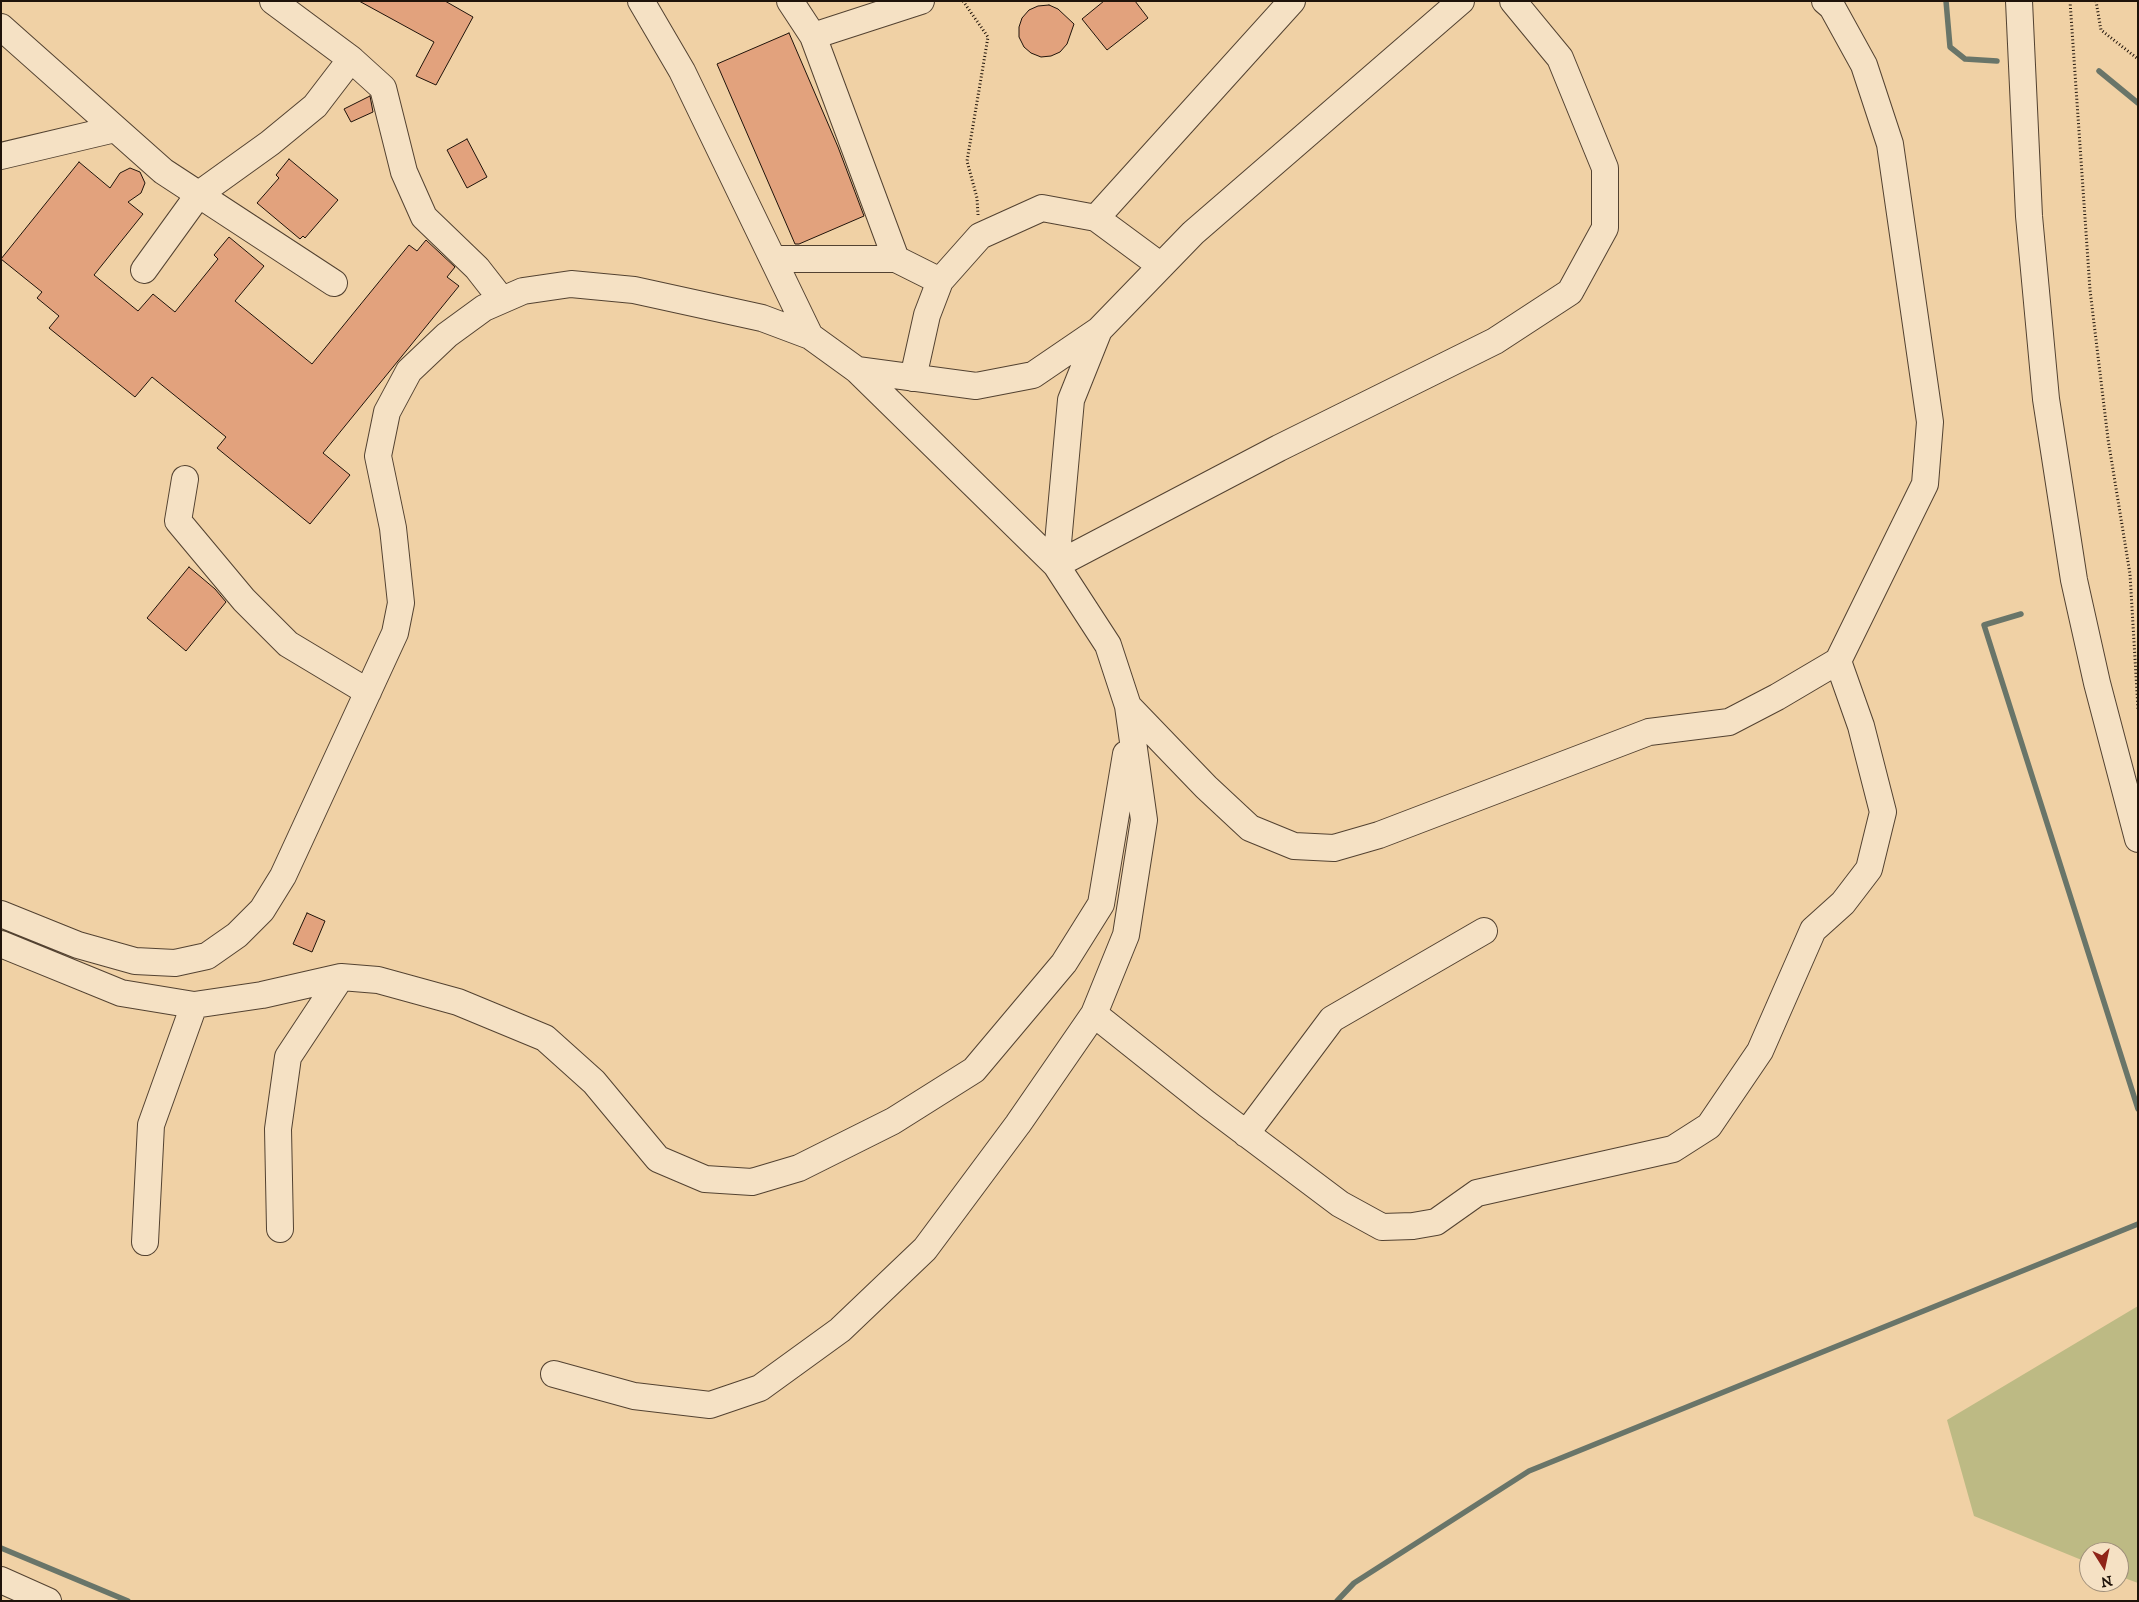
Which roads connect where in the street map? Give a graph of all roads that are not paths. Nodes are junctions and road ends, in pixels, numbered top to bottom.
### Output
1 (273, 1) edge
2 (641, 1) edge
3 (790, 1) edge
4 (921, 1) edge
5 (1292, 1) edge
6 (1461, 1) edge
7 (1513, 1) edge
8 (1825, 1) edge
9 (2019, 1) edge
10 (1, 27) edge
11 (813, 36) junction
12 (351, 59) junction
13 (115, 129) junction
14 (1, 156) edge
15 (200, 194) junction
16 (1096, 218) junction
17 (773, 259) junction
18 (896, 259) junction
19 (1161, 266) junction
20 (144, 270) dead end
21 (940, 281) junction
22 (334, 284) dead end
23 (502, 300) junction
24 (1099, 330) junction
25 (810, 336) junction
26 (857, 370) junction
27 (913, 378) junction
28 (185, 479) dead end
29 (1056, 564) junction
30 (1838, 661) junction
31 (368, 692) junction
32 (1128, 706) junction
33 (2138, 839) edge
34 (1, 914) edge
35 (1484, 931) dead end
36 (1, 944) edge
37 (341, 977) junction
38 (194, 1005) junction
39 (1094, 1014) junction
40 (1246, 1134) junction
41 (280, 1229) dead end
42 (145, 1242) dead end
43 (554, 1374) dead end
44 (1, 1580) edge
45 (48, 1601) edge

1 - 12 street
2 - 17 street
3 - 11 street
4 - 11 street
5 - 16 street
6 - 19 street
7 - 29 street
8 - 30 street
9 - 33 street
10 - 13 street
11 - 18 street
12 - 15 street
12 - 23 street
13 - 14 street
13 - 15 street
15 - 20 street
15 - 22 street
16 - 19 street
16 - 21 street
17 - 18 street
17 - 25 street
18 - 21 street
19 - 24 street
21 - 27 street
23 - 25 street
23 - 31 street
24 - 27 street
24 - 29 street
25 - 26 street
26 - 27 street
26 - 29 street
28 - 31 street
29 - 32 street
30 - 32 street
30 - 40 street
31 - 34 street
32 - 37 street
32 - 39 street
35 - 40 street
36 - 38 street
37 - 38 street
37 - 41 street
38 - 42 street
39 - 40 street
39 - 43 street
44 - 45 street

